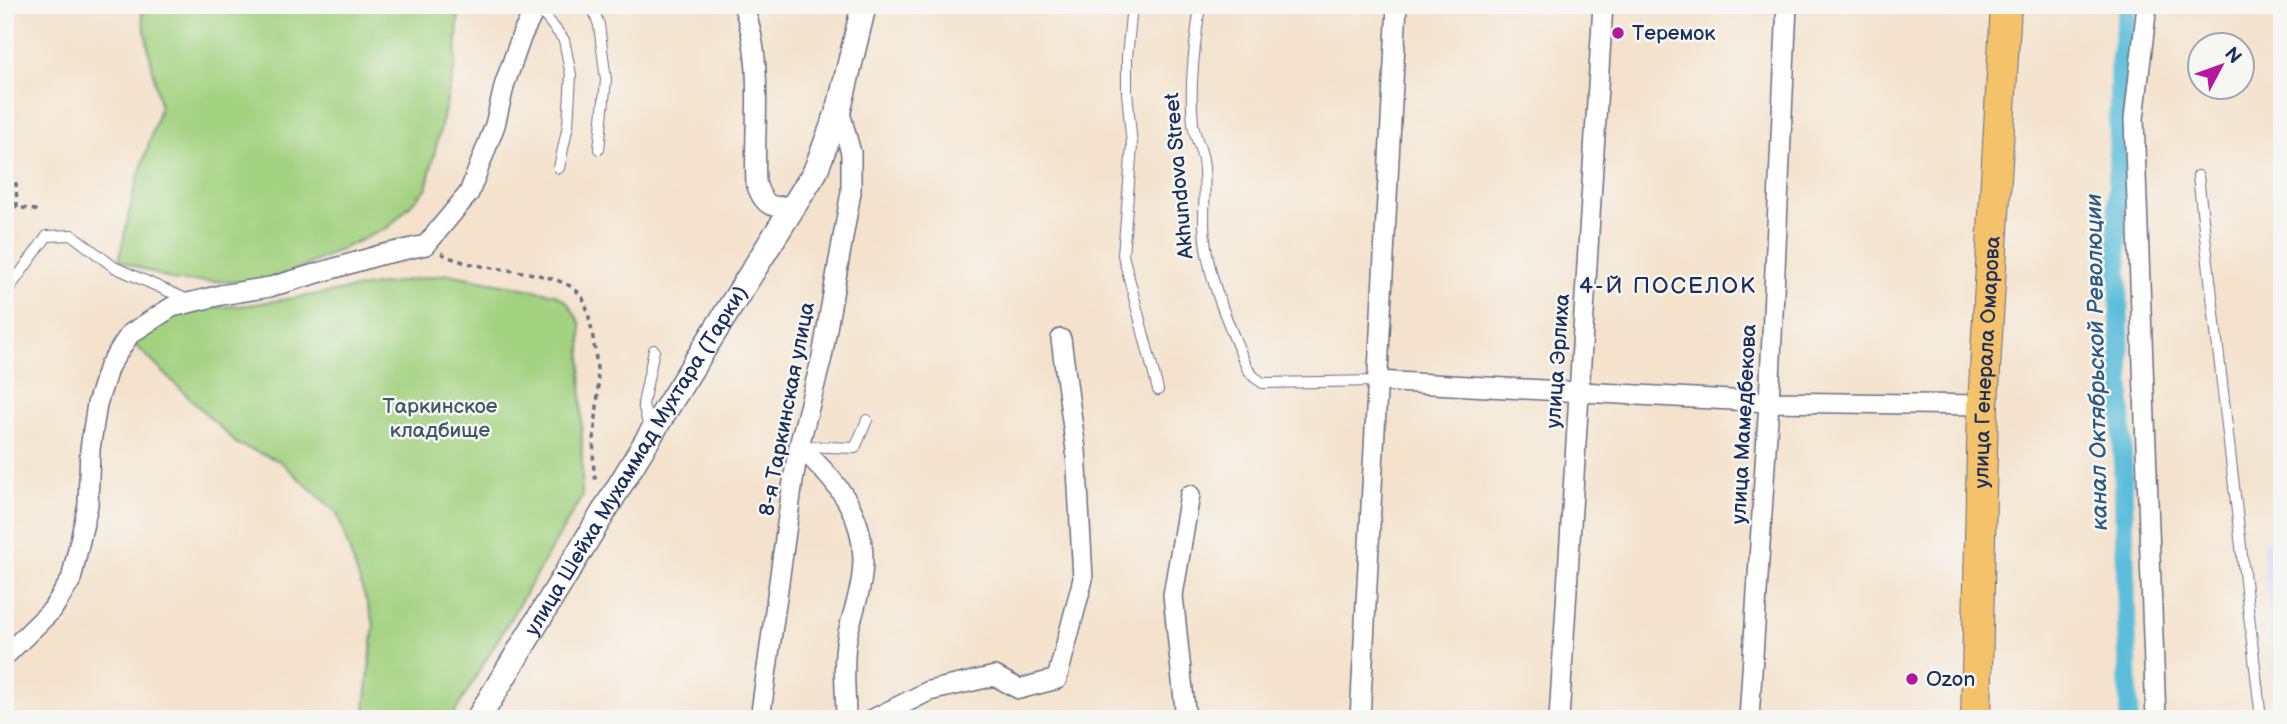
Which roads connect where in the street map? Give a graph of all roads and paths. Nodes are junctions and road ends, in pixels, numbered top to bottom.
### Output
1 (537, 5) edge
2 (592, 5) edge
3 (743, 5) edge
4 (864, 5) edge
5 (1132, 5) edge
6 (1200, 5) edge
7 (1397, 5) edge
8 (1603, 5) edge
9 (1787, 5) edge
10 (2005, 5) edge
11 (2147, 5) edge
12 (839, 109) junction
13 (599, 149) dead end
14 (5, 165) edge
15 (559, 168) dead end
16 (2199, 176) dead end
17 (797, 203) junction
18 (40, 211) dead end
19 (426, 245) junction
20 (5, 294) edge
21 (192, 302) junction
22 (1061, 339) dead end
23 (654, 350) dead end
24 (1377, 381) junction
25 (1158, 390) dead end
26 (1578, 393) junction
27 (1769, 402) junction
28 (1982, 405) junction
29 (867, 420) dead end
30 (650, 435) junction
31 (799, 446) junction
32 (1190, 495) dead end
33 (603, 513) junction
34 (5, 656) edge
35 (478, 719) edge
36 (760, 719) edge
37 (846, 719) edge
38 (873, 719) edge
39 (1186, 719) edge
40 (1360, 719) edge
41 (1559, 719) edge
42 (1749, 719) edge
43 (1975, 719) edge
44 (2156, 719) edge
45 (2261, 719) edge

1 - 15 lane
1 - 19 street
2 - 13 lane
3 - 17 street
4 - 12 street, улица Шейха Мухаммад Мухтара (Тарки)
5 - 25 lane
6 - 24 lane, Akhundova Street
7 - 24 street
8 - 26 street, улица Эрлиха
9 - 27 street, улица Мамедбекова
10 - 28 main road, улица Генерала Омарова
11 - 44 street
12 - 17 street, улица Шейха Мухаммад Мухтара (Тарки)
12 - 31 street, 8-я Таркинская улица
14 - 18 path
16 - 45 lane
17 - 30 street, улица Шейха Мухаммад Мухтара (Тарки)
19 - 21 street
19 - 33 path
20 - 21 lane
21 - 34 street
22 - 38 street
23 - 30 lane
24 - 26 street
24 - 40 street
26 - 27 street
26 - 41 street, улица Эрлиха
27 - 28 street
27 - 42 street, улица Мамедбекова
28 - 43 main road, улица Генерала Омарова
29 - 31 lane
30 - 33 street, улица Шейха Мухаммад Мухтара (Тарки)
31 - 36 street, 8-я Таркинская улица
31 - 37 street
32 - 39 street
33 - 35 street, улица Шейха Мухаммад Мухтара (Тарки)

